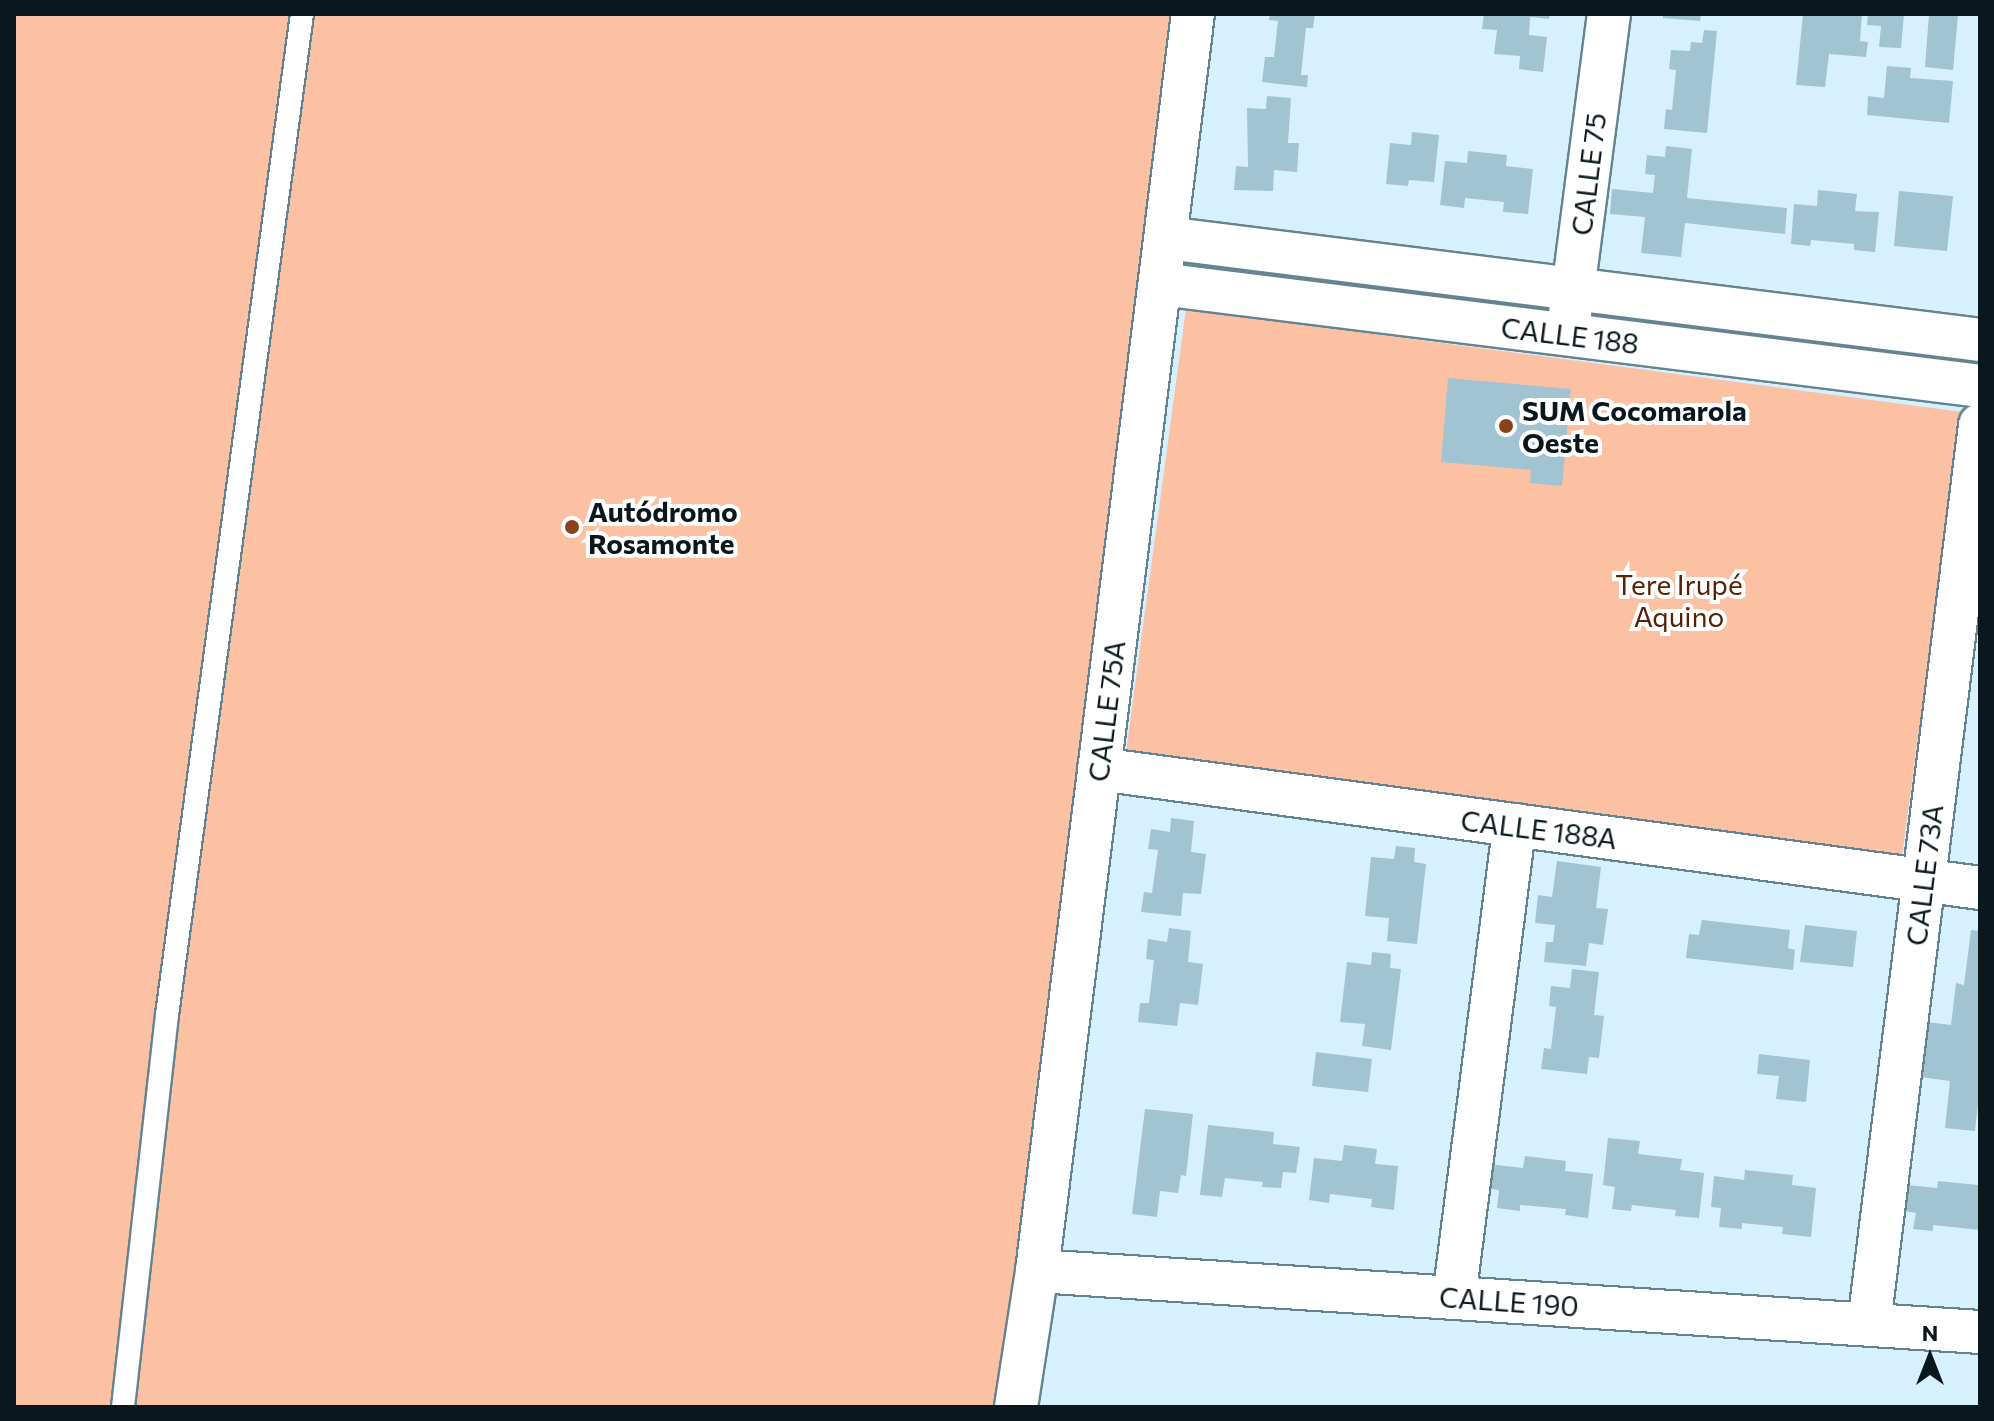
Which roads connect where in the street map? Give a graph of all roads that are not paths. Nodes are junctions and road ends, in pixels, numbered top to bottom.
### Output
1 (302, 14) edge
2 (1193, 14) edge
3 (1609, 14) edge
4 (1166, 238) junction
5 (1160, 284) junction
6 (1573, 288) junction
7 (1568, 335) junction
8 (1980, 340) edge
9 (1980, 386) edge
10 (1980, 425) edge
11 (1099, 769) junction
12 (1515, 825) junction
13 (1923, 880) junction
14 (1980, 888) edge
15 (1037, 1271) junction
16 (1454, 1298) junction
17 (1869, 1324) junction
18 (1980, 1332) edge
19 (123, 1407) edge
20 (1016, 1407) edge

1 - 19 lane
2 - 4 street, CALLE 75A
3 - 6 street, CALLE 75
4 - 5 street, CALLE 75A
4 - 6 street, CALLE 188
5 - 7 street, CALLE 188
5 - 11 street, CALLE 75A
6 - 7 street, CALLE 75
6 - 8 street, CALLE 188
7 - 9 street, CALLE 188
10 - 13 street, CALLE 73A
11 - 12 street, CALLE 188A
11 - 15 street, CALLE 75A
12 - 13 street, CALLE 188A
12 - 16 street
13 - 14 street, CALLE 188A
13 - 17 street, CALLE 73A
15 - 16 street, CALLE 190
15 - 20 street, CALLE 75A
16 - 17 street, CALLE 190
17 - 18 street, CALLE 190

